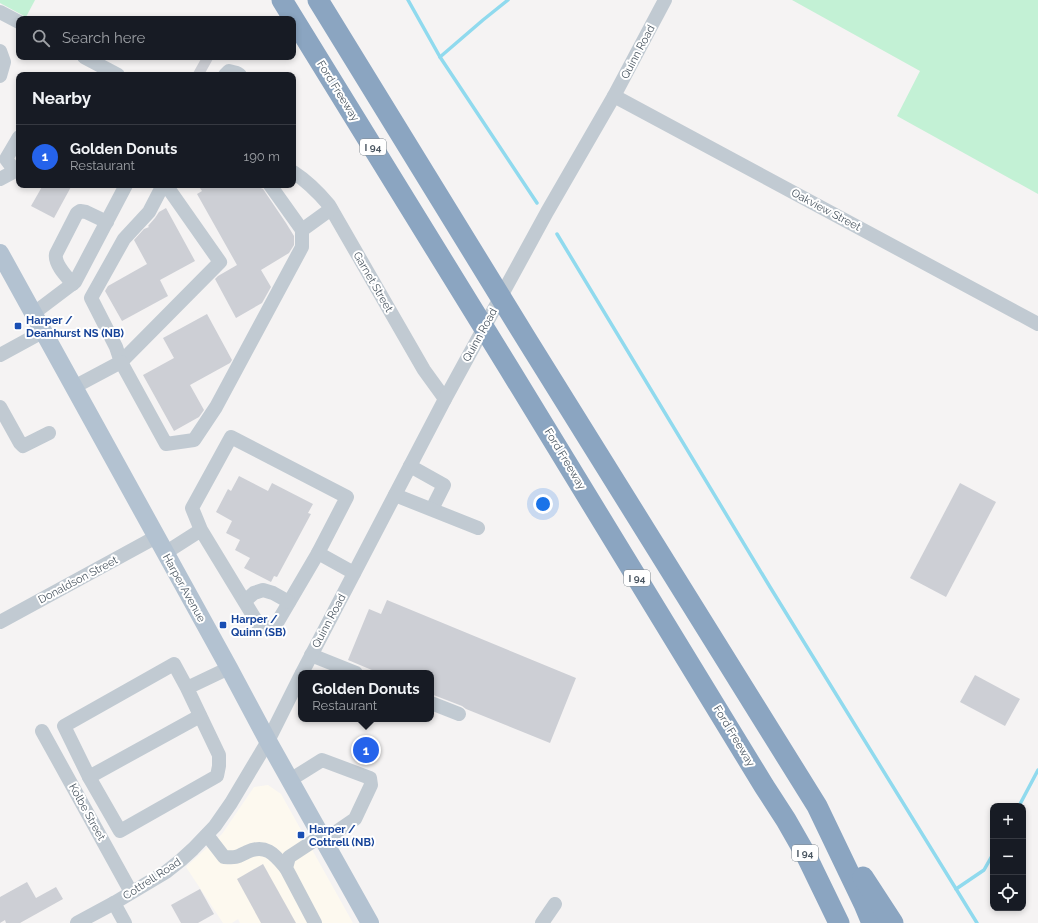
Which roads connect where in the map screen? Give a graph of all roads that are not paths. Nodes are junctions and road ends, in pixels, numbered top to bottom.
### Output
1 (282, 0) edge
2 (318, 0) edge
3 (665, 0) edge
4 (0, 12) edge
5 (292, 16) edge
6 (16, 20) edge
7 (296, 23) edge
8 (0, 51) edge
9 (90, 60) edge
10 (112, 72) edge
11 (0, 76) edge
12 (614, 96) junction
13 (16, 142) edge
14 (16, 171) edge
15 (16, 172) edge
16 (296, 174) edge
17 (0, 179) edge
18 (124, 188) edge
19 (161, 188) edge
20 (168, 188) edge
21 (272, 188) edge
22 (331, 209) junction
23 (107, 222) junction
24 (302, 230) junction
25 (1, 257) edge
26 (73, 284) junction
27 (34, 313) junction
28 (1038, 324) edge
29 (44, 331) junction
30 (0, 355) edge
31 (122, 362) junction
32 (74, 387) junction
33 (445, 399) junction
34 (0, 407) edge
35 (49, 433) dead end
36 (410, 466) junction
37 (395, 494) junction
38 (432, 509) junction
39 (478, 528) dead end
40 (201, 530) junction
41 (161, 545) junction
42 (318, 553) junction
43 (354, 573) junction
44 (245, 601) junction
45 (289, 602) junction
46 (0, 622) edge
47 (311, 655) junction
48 (229, 668) junction
49 (303, 670) edge
50 (348, 670) edge
51 (298, 680) edge
52 (187, 688) junction
53 (434, 704) edge
54 (459, 714) dead end
55 (200, 716) junction
56 (42, 731) dead end
57 (268, 741) junction
58 (89, 777) junction
59 (290, 780) junction
60 (817, 806) junction
61 (207, 835) junction
62 (322, 839) junction
63 (286, 868) junction
64 (132, 892) junction
65 (114, 903) junction
66 (555, 904) dead end
67 (77, 923) edge
68 (125, 923) edge
69 (315, 923) edge
70 (370, 923) edge
71 (542, 923) edge
72 (839, 923) edge
73 (872, 923) edge
74 (893, 923) edge

1 - 5 highway, Ford Freeway / I 94
2 - 60 highway, I 94
3 - 12 street, Quinn Road
4 - 6 street
7 - 72 highway, Ford Freeway / I 94
8 - 11 street
9 - 10 street
12 - 28 street, Oakview Street
12 - 33 street, Quinn Road
13 - 14 street
15 - 17 street
16 - 22 street, Garnet Street
18 - 23 street
19 - 31 street
20 - 31 street
21 - 24 street
22 - 24 street
22 - 33 street, Garnet Street
23 - 26 street
23 - 26 street
24 - 31 street
25 - 27 main road, Harper Avenue
26 - 27 street
27 - 29 main road, Harper Avenue
29 - 30 street
29 - 32 main road, Harper Avenue
31 - 32 street
32 - 41 main road, Harper Avenue
33 - 36 street, Quinn Road
34 - 35 street
36 - 37 street, Quinn Road
36 - 38 street
37 - 38 street
37 - 43 street, Quinn Road
38 - 39 street
40 - 41 street, Donaldson Street
40 - 42 street
40 - 44 street
41 - 46 street, Donaldson Street
41 - 48 main road, Harper Avenue
42 - 43 street
42 - 45 street
43 - 47 street, Quinn Road
44 - 45 street
44 - 45 street
47 - 49 street, Quinn Road
47 - 50 street
48 - 52 street
48 - 57 main road, Harper Avenue
51 - 57 street, Quinn Road
52 - 55 street
52 - 58 street
53 - 54 street
55 - 58 street
55 - 58 street
56 - 64 street, Kolbe Street
57 - 59 main road, Harper Avenue
57 - 61 street, Cottrell Road
59 - 62 main road, Harper Avenue
59 - 62 street
60 - 73 highway, I 94
60 - 74 highway
61 - 63 street
61 - 64 street, Cottrell Road
62 - 63 street
62 - 70 main road, Harper Avenue
63 - 69 street
64 - 65 street, Cottrell Road
65 - 67 street, Cottrell Road
65 - 68 street
66 - 71 street

